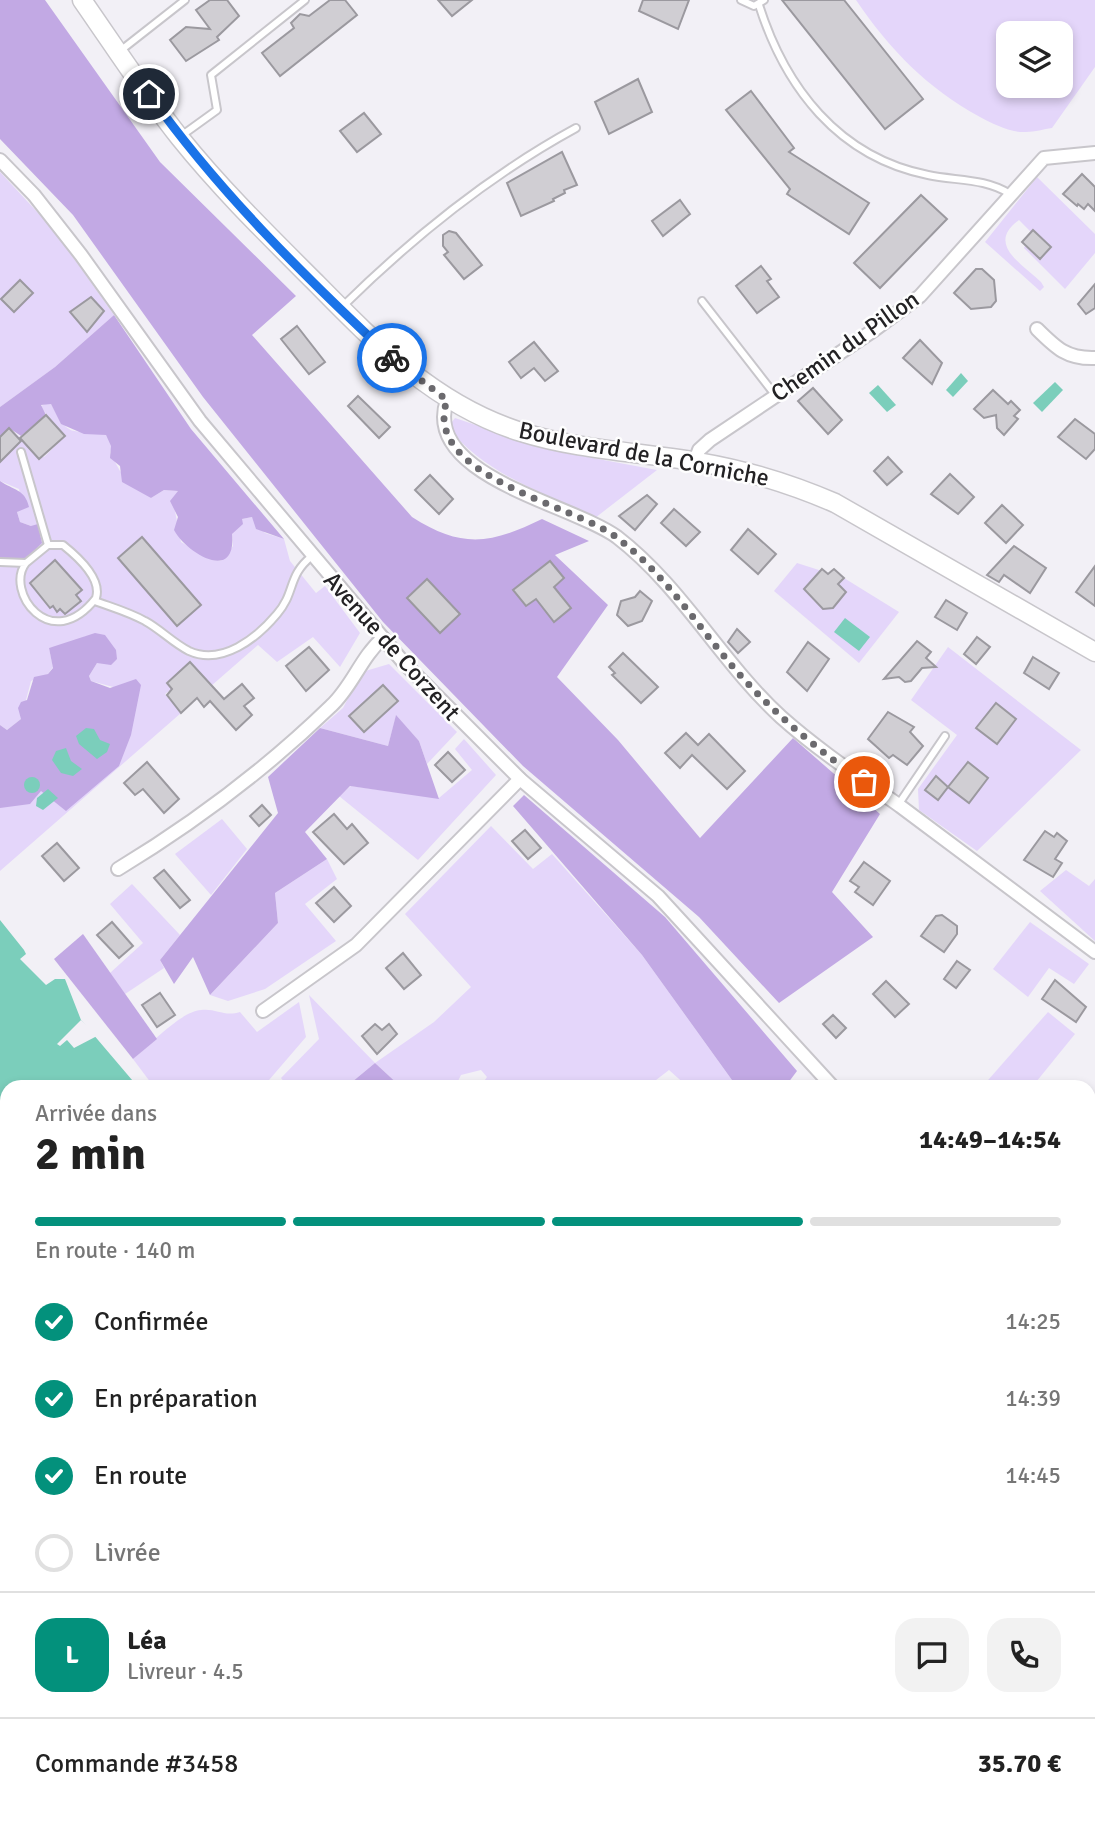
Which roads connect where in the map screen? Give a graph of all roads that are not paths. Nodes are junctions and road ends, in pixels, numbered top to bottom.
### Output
1 (82, 0) edge
2 (185, 0) edge
3 (305, 0) edge
4 (741, 0) edge
5 (761, 2) edge
6 (118, 52) junction
7 (576, 128) dead end
8 (179, 137) junction
9 (1095, 153) edge
10 (0, 160) edge
11 (1012, 195) junction
12 (702, 300) dead end
13 (340, 308) junction
14 (1037, 329) dead end
15 (1095, 358) edge
16 (776, 396) junction
17 (447, 400) junction
18 (21, 452) dead end
19 (695, 461) junction
20 (48, 545) junction
21 (312, 556) junction
22 (0, 562) edge
23 (26, 564) junction
24 (94, 601) junction
25 (383, 638) junction
26 (1095, 652) edge
27 (945, 736) dead end
28 (520, 779) junction
29 (898, 805) junction
30 (118, 869) dead end
31 (1095, 952) edge
32 (263, 1011) dead end
33 (827, 1080) edge

1 - 6 street, Boulevard de la Corniche
2 - 6 lane
3 - 8 lane
4 - 5 lane
5 - 11 lane
6 - 8 street, Boulevard de la Corniche
7 - 13 lane
8 - 13 street, Boulevard de la Corniche
9 - 11 street, Chemin du Pillon
10 - 21 street, Avenue de Corzent
11 - 16 street, Chemin du Pillon
12 - 16 lane
13 - 17 street, Boulevard de la Corniche
14 - 15 street
16 - 19 street, Chemin du Pillon
17 - 19 street, Boulevard de la Corniche
17 - 29 street
18 - 20 lane
19 - 26 street, Boulevard de la Corniche
20 - 23 lane
20 - 24 lane
21 - 24 lane
21 - 25 street, Avenue de Corzent
22 - 23 lane
23 - 24 lane
25 - 28 street, Avenue de Corzent
25 - 30 street
27 - 29 lane
28 - 32 street
28 - 33 street, Avenue de Corzent
29 - 31 street

